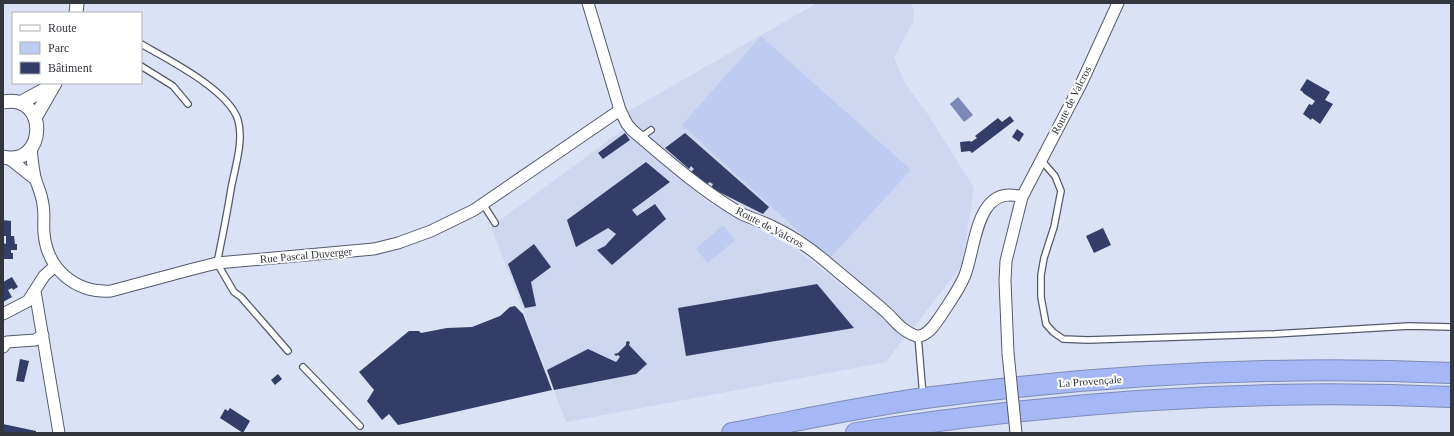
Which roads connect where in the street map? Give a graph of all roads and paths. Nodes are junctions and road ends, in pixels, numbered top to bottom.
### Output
1 (588, 3) edge
2 (1118, 3) edge
3 (142, 45) edge
4 (142, 67) edge
5 (54, 84) edge
6 (8, 101) edge
7 (188, 104) dead end
8 (620, 110) junction
9 (35, 118) junction
10 (651, 130) dead end
11 (641, 138) junction
12 (31, 148) junction
13 (5, 157) edge
14 (1041, 160) junction
15 (36, 180) junction
16 (1022, 197) junction
17 (483, 204) junction
18 (495, 223) dead end
19 (217, 263) junction
20 (55, 266) junction
21 (34, 291) junction
22 (3, 314) edge
23 (1451, 327) edge
24 (43, 335) junction
25 (918, 336) junction
26 (3, 347) edge
27 (288, 351) dead end
28 (303, 367) dead end
29 (1451, 373) edge
30 (924, 398) junction
31 (1451, 398) edge
32 (360, 426) dead end
33 (59, 433) edge
34 (732, 433) edge
35 (856, 433) edge
36 (1016, 433) edge

1 - 8 street, Route de Valcros
2 - 14 street, Route de Valcros
3 - 19 lane
4 - 7 lane
5 - 6 street
5 - 9 street
6 - 9 street
8 - 11 street, Route de Valcros
8 - 17 street, Rue Pascal Duverger
9 - 12 street
10 - 11 lane
11 - 25 street, Route de Valcros
12 - 13 street
12 - 15 street, Rue Pascal Duverger
13 - 15 street
14 - 16 street, Route de Valcros
14 - 23 lane
15 - 20 street, Rue Pascal Duverger
16 - 25 street
16 - 36 street, Route de Valcros, bridge
17 - 18 lane
17 - 19 street, Rue Pascal Duverger
19 - 20 street, Rue Pascal Duverger
19 - 27 lane
20 - 21 street
21 - 22 street
21 - 24 street
24 - 26 street
24 - 33 street
25 - 30 lane
28 - 32 lane
29 - 30 highway, La Provençale
30 - 34 highway, La Provençale
31 - 35 highway

